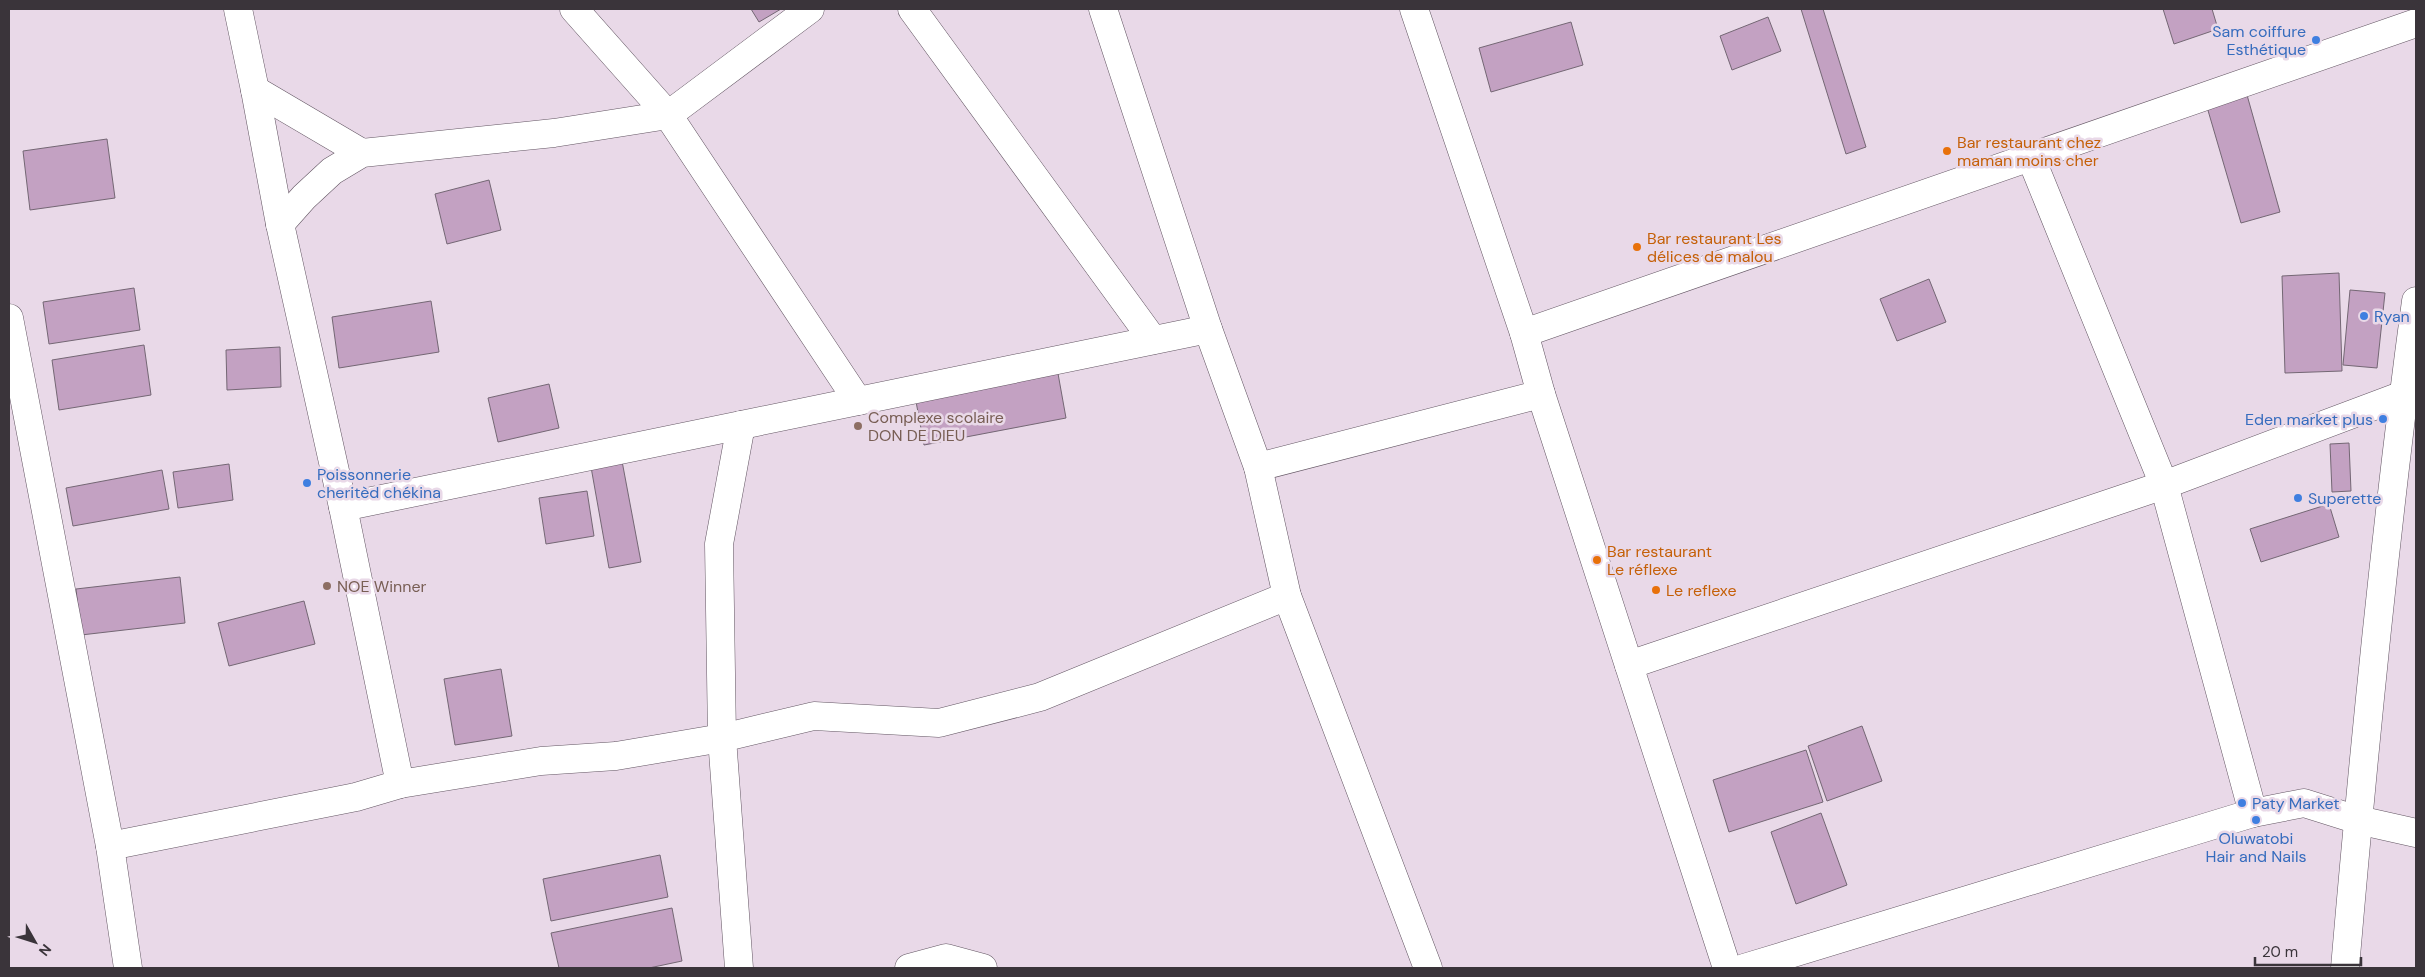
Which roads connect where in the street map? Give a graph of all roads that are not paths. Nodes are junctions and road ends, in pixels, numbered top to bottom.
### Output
1 (238, 9) edge
2 (574, 9) edge
3 (810, 9) edge
4 (912, 9) edge
5 (1103, 9) edge
6 (1414, 9) edge
7 (2416, 24) edge
8 (255, 90) junction
9 (668, 115) junction
10 (362, 153) junction
11 (2032, 158) junction
12 (280, 224) junction
13 (2416, 301) edge
14 (9, 318) edge
15 (1208, 329) junction
16 (1524, 333) junction
17 (1153, 340) junction
18 (1541, 394) junction
19 (2403, 396) junction
20 (858, 401) junction
21 (741, 425) junction
22 (1258, 467) junction
23 (2164, 484) junction
24 (343, 507) junction
25 (1287, 596) junction
26 (1629, 665) junction
27 (722, 738) junction
28 (400, 784) junction
29 (2252, 813) junction
30 (2358, 820) junction
31 (2416, 832) edge
32 (110, 846) junction
33 (128, 968) edge
34 (739, 968) edge
35 (909, 968) edge
36 (983, 968) edge
37 (1428, 968) edge
38 (1727, 968) edge
39 (1744, 968) edge
40 (2344, 968) edge

1 - 8 street
2 - 9 street
3 - 9 street
4 - 17 street
5 - 15 street
6 - 16 street
7 - 11 street
8 - 10 street
8 - 12 street
9 - 10 street
9 - 20 street
10 - 12 street
11 - 16 street
11 - 23 street
12 - 24 street
13 - 19 street
14 - 32 street
15 - 17 street
15 - 22 street
16 - 18 street
17 - 20 street
18 - 22 street
18 - 26 street
19 - 23 street
19 - 30 street
20 - 21 street
21 - 24 street
21 - 27 street
22 - 25 street
23 - 26 street
23 - 29 street
24 - 28 street
25 - 27 street
25 - 37 street
26 - 38 street
27 - 28 street
27 - 34 street
28 - 32 street
29 - 30 street
29 - 39 street
30 - 31 street
30 - 40 street
32 - 33 street
35 - 36 street

